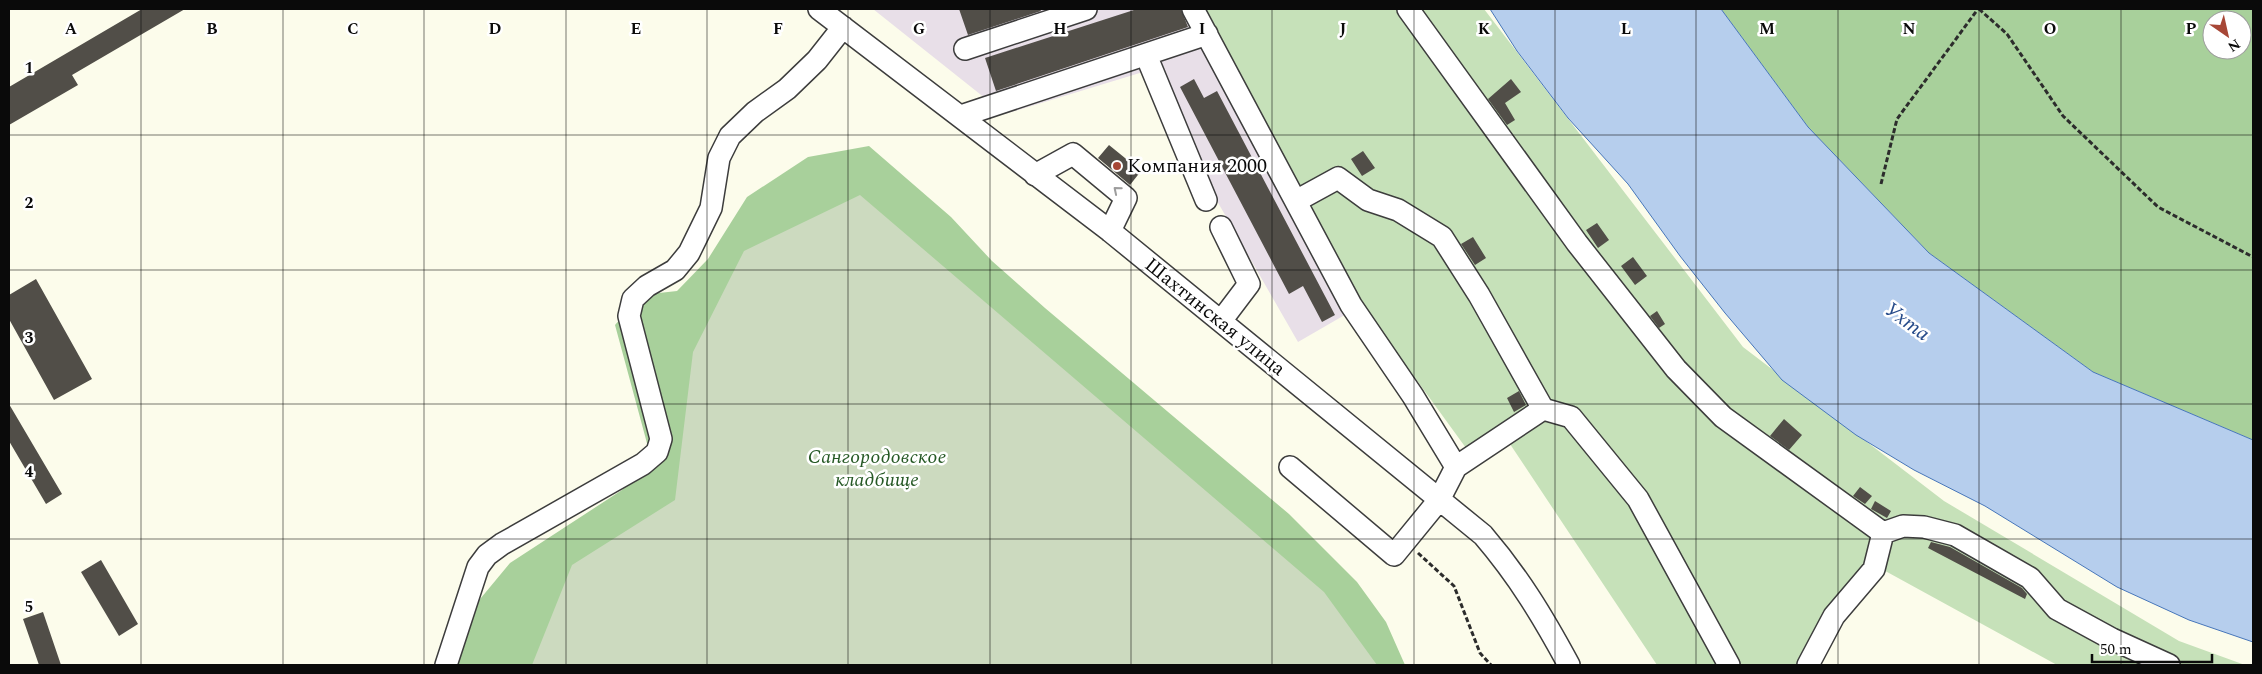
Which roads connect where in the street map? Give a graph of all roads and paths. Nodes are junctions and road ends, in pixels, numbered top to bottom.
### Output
1 (819, 9) edge
2 (1086, 9) edge
3 (1194, 9) edge
4 (1408, 9) edge
5 (1978, 9) edge
6 (843, 27) junction
7 (1207, 34) junction
8 (965, 49) dead end
9 (1146, 55) junction
10 (961, 116) junction
11 (1035, 175) junction
12 (1882, 184) dead end
13 (1206, 200) dead end
14 (1296, 201) junction
15 (1222, 227) dead end
16 (1110, 231) junction
17 (2253, 257) edge
18 (1221, 321) junction
19 (1543, 409) junction
20 (1290, 467) dead end
21 (1456, 467) junction
22 (1440, 500) junction
23 (1883, 533) junction
24 (1406, 541) junction
25 (446, 665) edge
26 (1491, 665) edge
27 (1569, 665) edge
28 (1729, 665) edge
29 (1808, 665) edge
30 (2169, 665) edge

1 - 6 street, Шахтинская улица
2 - 8 street
3 - 7 street
4 - 23 street
5 - 12 path
5 - 17 path
6 - 10 street, Шахтинская улица
6 - 25 street
7 - 9 street
7 - 14 street
9 - 10 street
9 - 13 street
10 - 11 street, Шахтинская улица
11 - 16 street, Шахтинская улица
16 -> 11 street
14 - 19 street
14 - 21 street
15 - 18 street
16 - 18 street, Шахтинская улица
18 - 22 street, Шахтинская улица
19 - 21 street
19 - 28 street
20 - 24 street
21 - 22 street
22 - 24 street
22 - 27 street, Шахтинская улица
23 - 29 street
23 - 30 street
24 - 26 path

